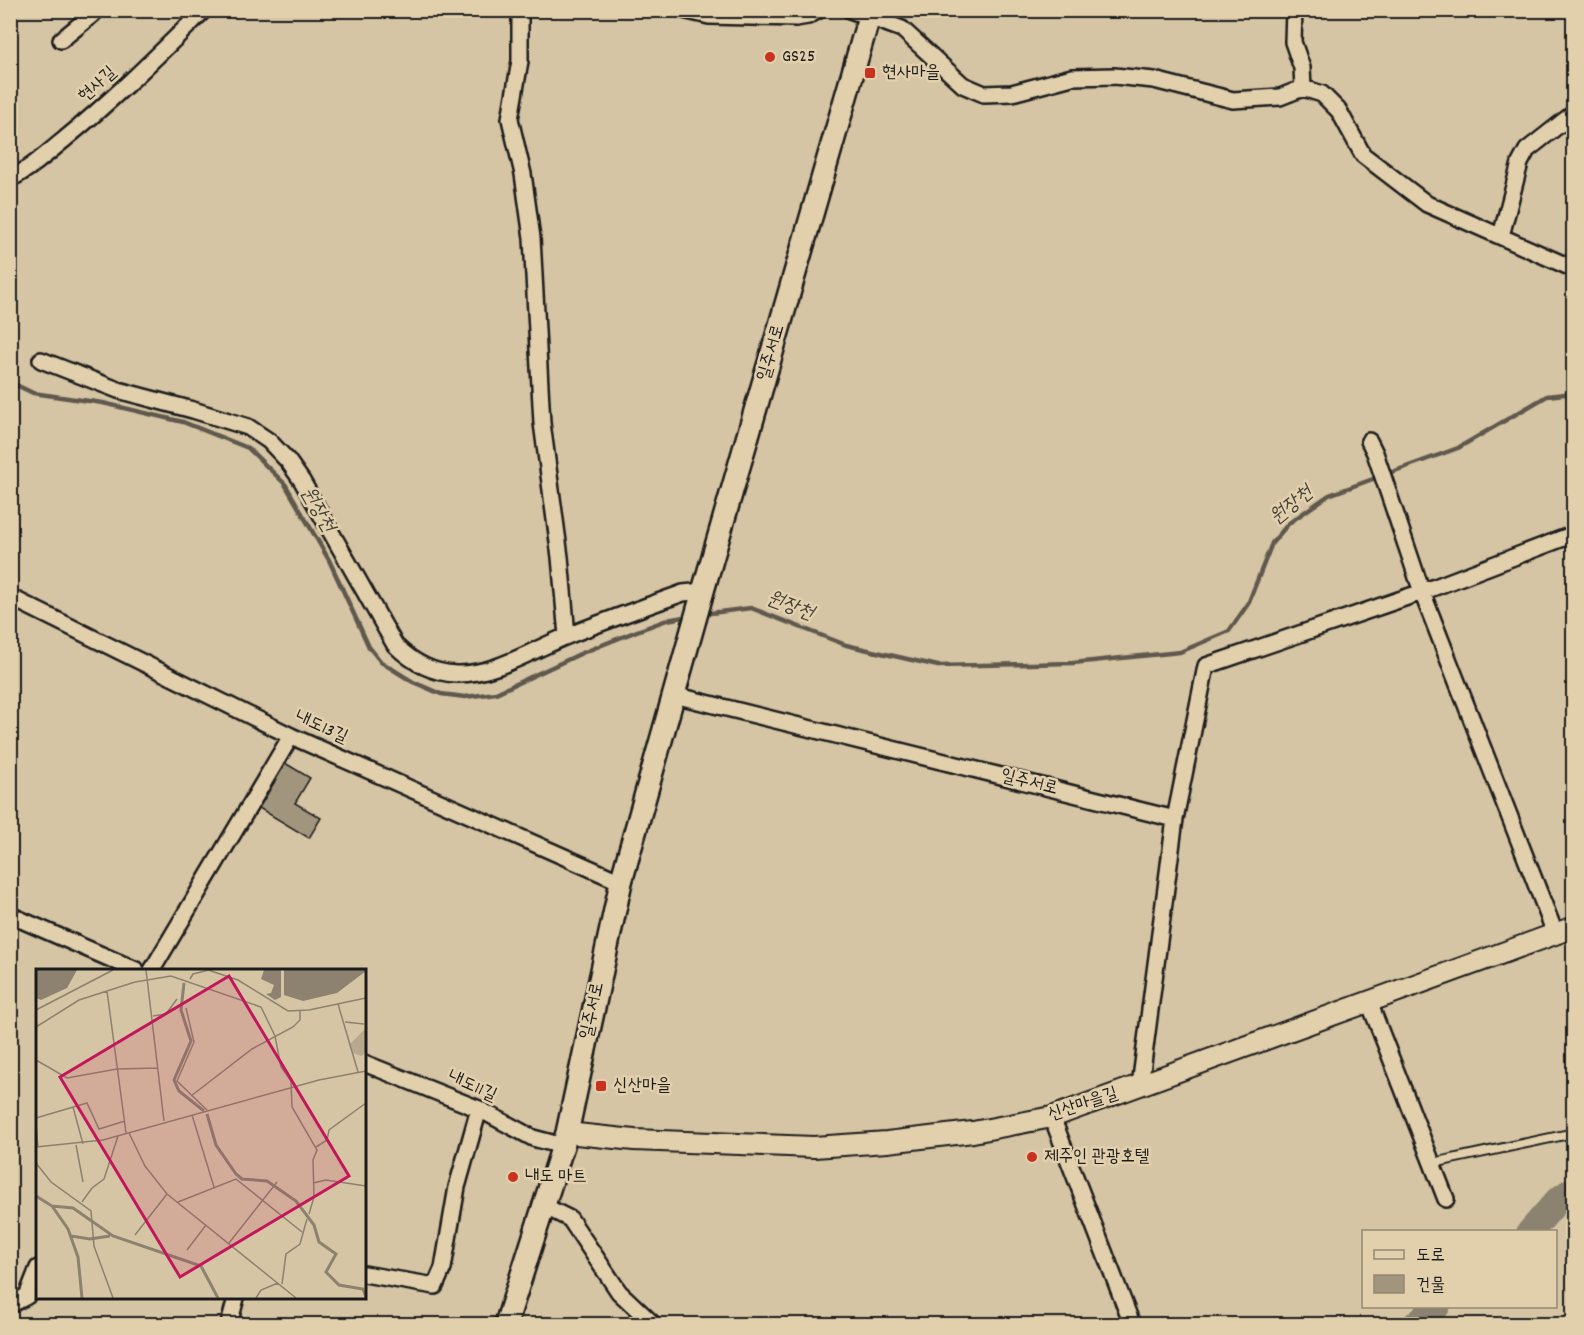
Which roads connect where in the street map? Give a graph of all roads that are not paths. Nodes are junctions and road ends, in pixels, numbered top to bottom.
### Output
1 (90, 10) edge
2 (204, 10) edge
3 (520, 10) edge
4 (683, 10) edge
5 (819, 10) edge
6 (1294, 10) edge
7 (864, 12) edge
8 (61, 40) dead end
9 (1303, 88) junction
10 (1574, 113) edge
11 (10, 179) edge
12 (1501, 236) junction
13 (1574, 269) edge
14 (41, 360) dead end
15 (1372, 447) dead end
16 (1574, 534) edge
17 (1422, 591) junction
18 (10, 597) edge
19 (701, 598) junction
20 (567, 636) junction
21 (674, 696) junction
22 (291, 736) junction
23 (1175, 819) junction
24 (621, 882) junction
25 (10, 915) edge
26 (1564, 930) edge
27 (134, 969) edge
28 (153, 969) edge
29 (1370, 1002) junction
30 (366, 1064) edge
31 (1140, 1086) junction
32 (478, 1109) junction
33 (1052, 1117) junction
34 (1574, 1133) edge
35 (565, 1139) junction
36 (1433, 1163) junction
37 (1446, 1199) dead end
38 (544, 1206) junction
39 (36, 1273) edge
40 (366, 1274) edge
41 (236, 1299) edge
42 (10, 1305) edge
43 (229, 1324) edge
44 (506, 1324) edge
45 (653, 1324) edge
46 (1132, 1324) edge

1 - 8 street
2 - 11 street, 현사길
3 - 20 street
4 - 5 street
6 - 9 street
7 - 9 street
7 - 19 main road, 일주서로
9 - 12 street
10 - 12 street
12 - 13 street
14 - 20 street
15 - 17 street
16 - 17 street
17 - 23 street
17 - 26 street
18 - 22 street, 내도13길
19 - 20 street
19 - 21 main road, 일주서로
21 - 23 street, 일주서로
21 - 24 main road, 일주서로
22 - 24 street, 내도13길
22 - 28 street
23 - 31 street
24 - 35 main road, 일주서로
25 - 27 street
26 - 29 street, 신산마을길
29 - 31 street, 신산마을길
29 - 36 street
30 - 32 street, 내도11길
31 - 33 street, 신산마을길
32 - 35 street, 내도11길
32 - 40 street
33 - 35 street, 신산마을길
33 - 46 street
34 - 36 lane
35 - 38 main road, 일주서로
36 - 37 street
38 - 44 main road, 일주서로
38 - 45 street
39 - 42 street
41 - 43 street

